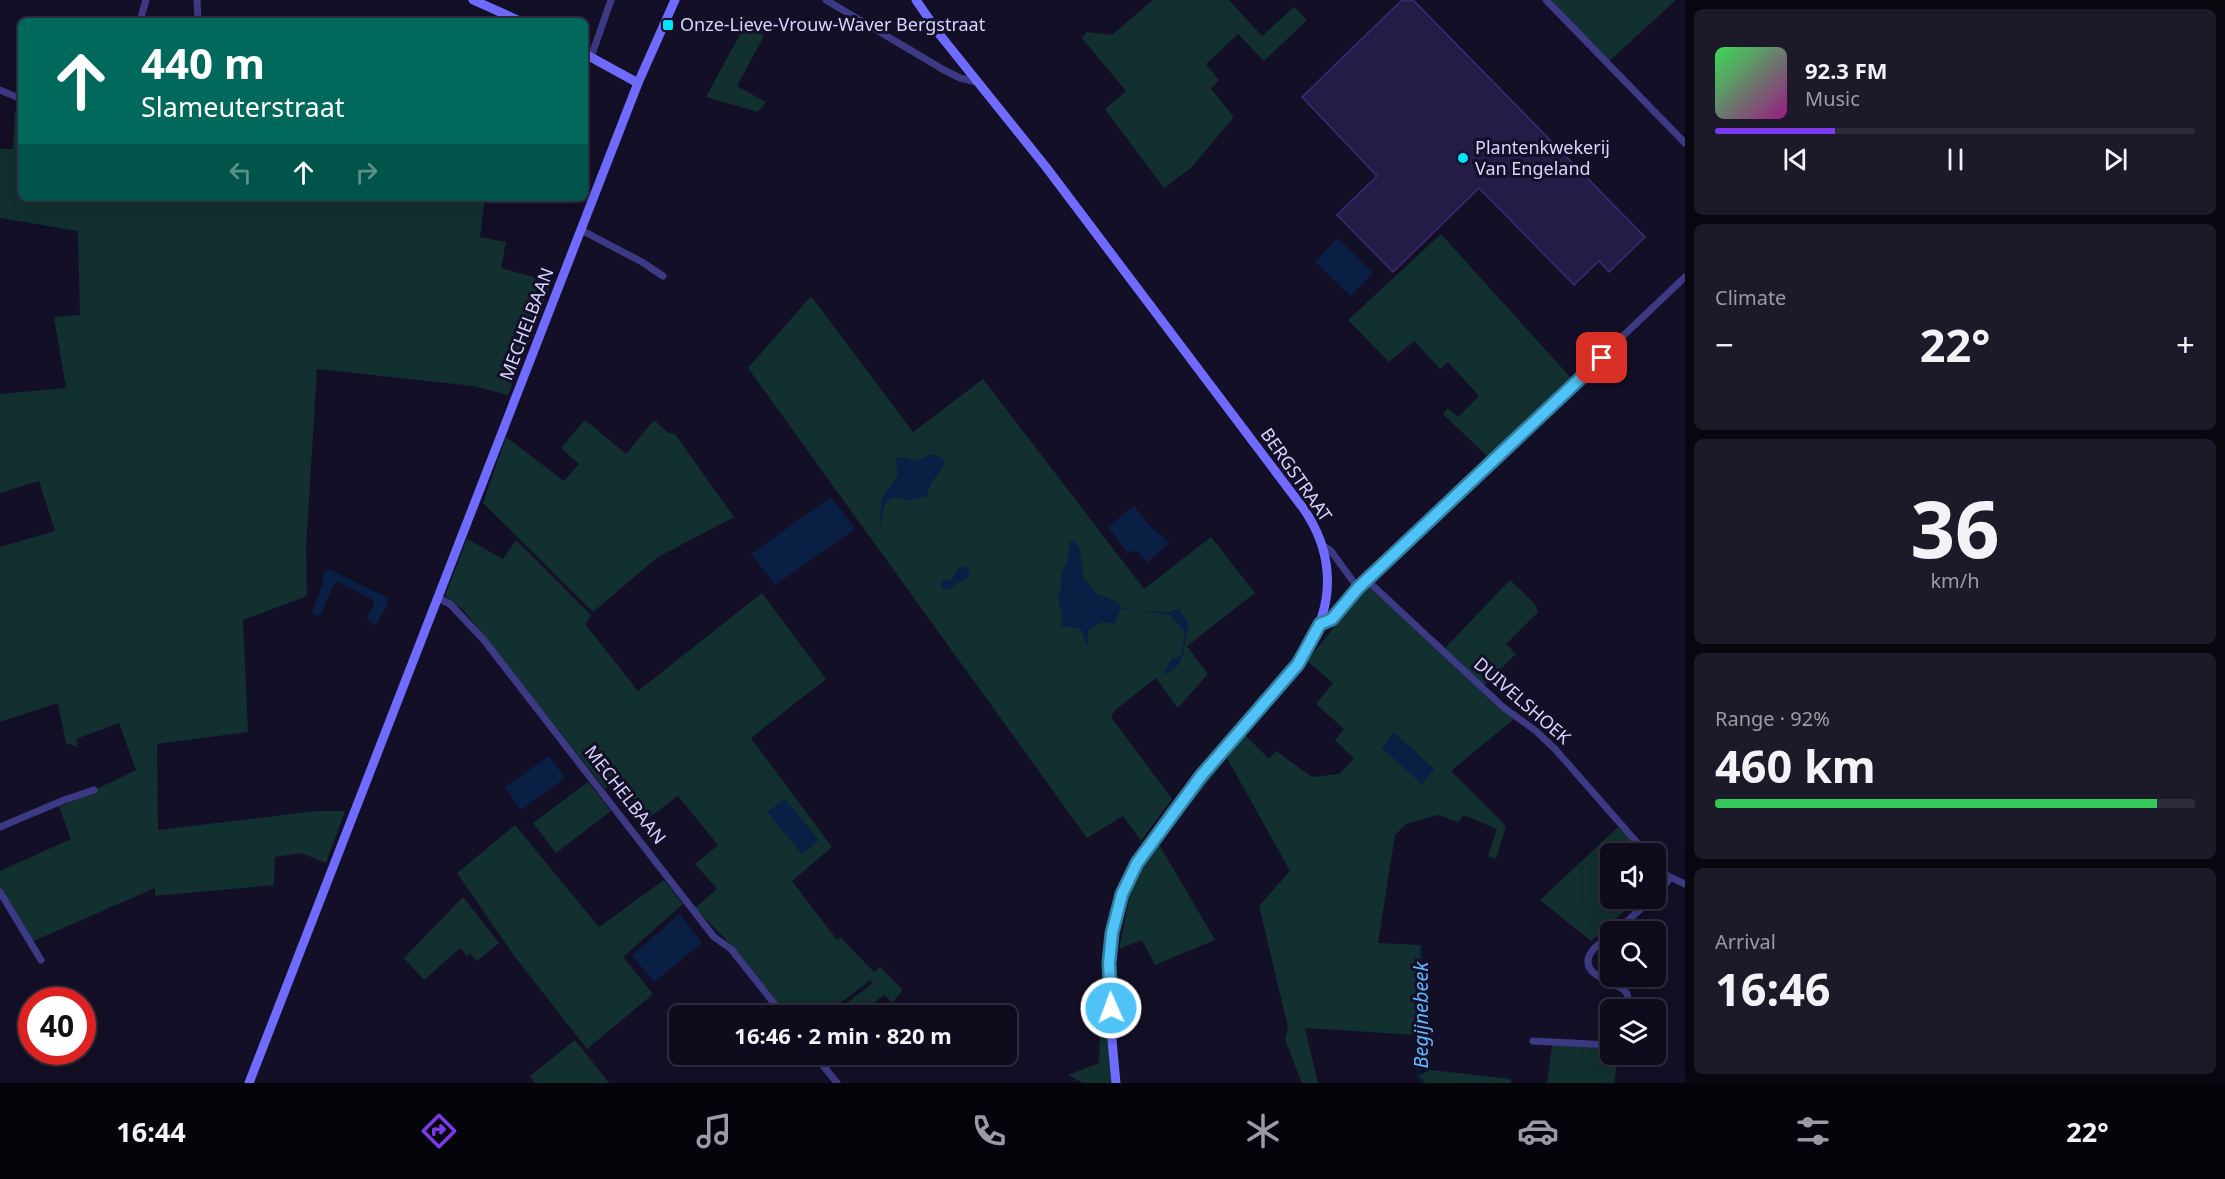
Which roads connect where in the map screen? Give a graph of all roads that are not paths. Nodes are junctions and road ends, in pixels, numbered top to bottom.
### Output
1 (146, 0) edge
2 (197, 0) edge
3 (473, 0) edge
4 (611, 0) edge
5 (675, 0) edge
6 (826, 0) edge
7 (916, 0) edge
8 (1545, 0) edge
9 (141, 18) edge
10 (198, 18) edge
11 (513, 18) edge
12 (588, 56) edge
13 (977, 82) junction
14 (638, 83) junction
15 (0, 90) edge
16 (18, 98) edge
17 (1685, 143) edge
18 (581, 230) junction
19 (663, 276) dead end
20 (1685, 277) edge
21 (1322, 544) junction
22 (1368, 581) junction
23 (1358, 588) junction
24 (438, 598) junction
25 (1320, 624) junction
26 (94, 790) dead end
27 (0, 827) edge
28 (1637, 843) edge
29 (1666, 874) edge
30 (1670, 878) junction
31 (1666, 883) edge
32 (1685, 884) edge
33 (0, 892) edge
34 (1641, 909) edge
35 (1627, 921) edge
36 (1600, 944) edge
37 (41, 960) dead end
38 (1600, 977) edge
39 (1616, 987) edge
40 (1628, 999) edge
41 (775, 1005) edge
42 (1533, 1041) dead end
43 (1600, 1044) edge
44 (823, 1065) edge
45 (249, 1083) edge
46 (837, 1083) edge
47 (1116, 1083) edge

1 - 9 street
2 - 10 street
3 - 11 street
4 - 12 street
5 - 14 street, MECHELBAAN
6 - 13 street
7 - 13 street, BERGSTRAAT
8 - 17 street
12 - 14 street
13 - 21 street, BERGSTRAAT
14 - 18 street, MECHELBAAN
15 - 16 street
18 - 19 street
18 - 24 street, MECHELBAAN
20 - 22 street
21 - 23 street
21 - 25 street, BERGSTRAAT
22 - 23 street
22 - 28 street, DUIVELSHOEK
23 - 25 street
24 - 41 street, MECHELBAAN
24 - 45 street, MECHELBAAN
25 - 47 street, BERGSTRAAT
26 - 27 street
29 - 30 street
30 - 31 street
30 - 32 street
33 - 37 street
34 - 35 street
36 - 38 street
39 - 40 street
42 - 43 street
44 - 46 street

